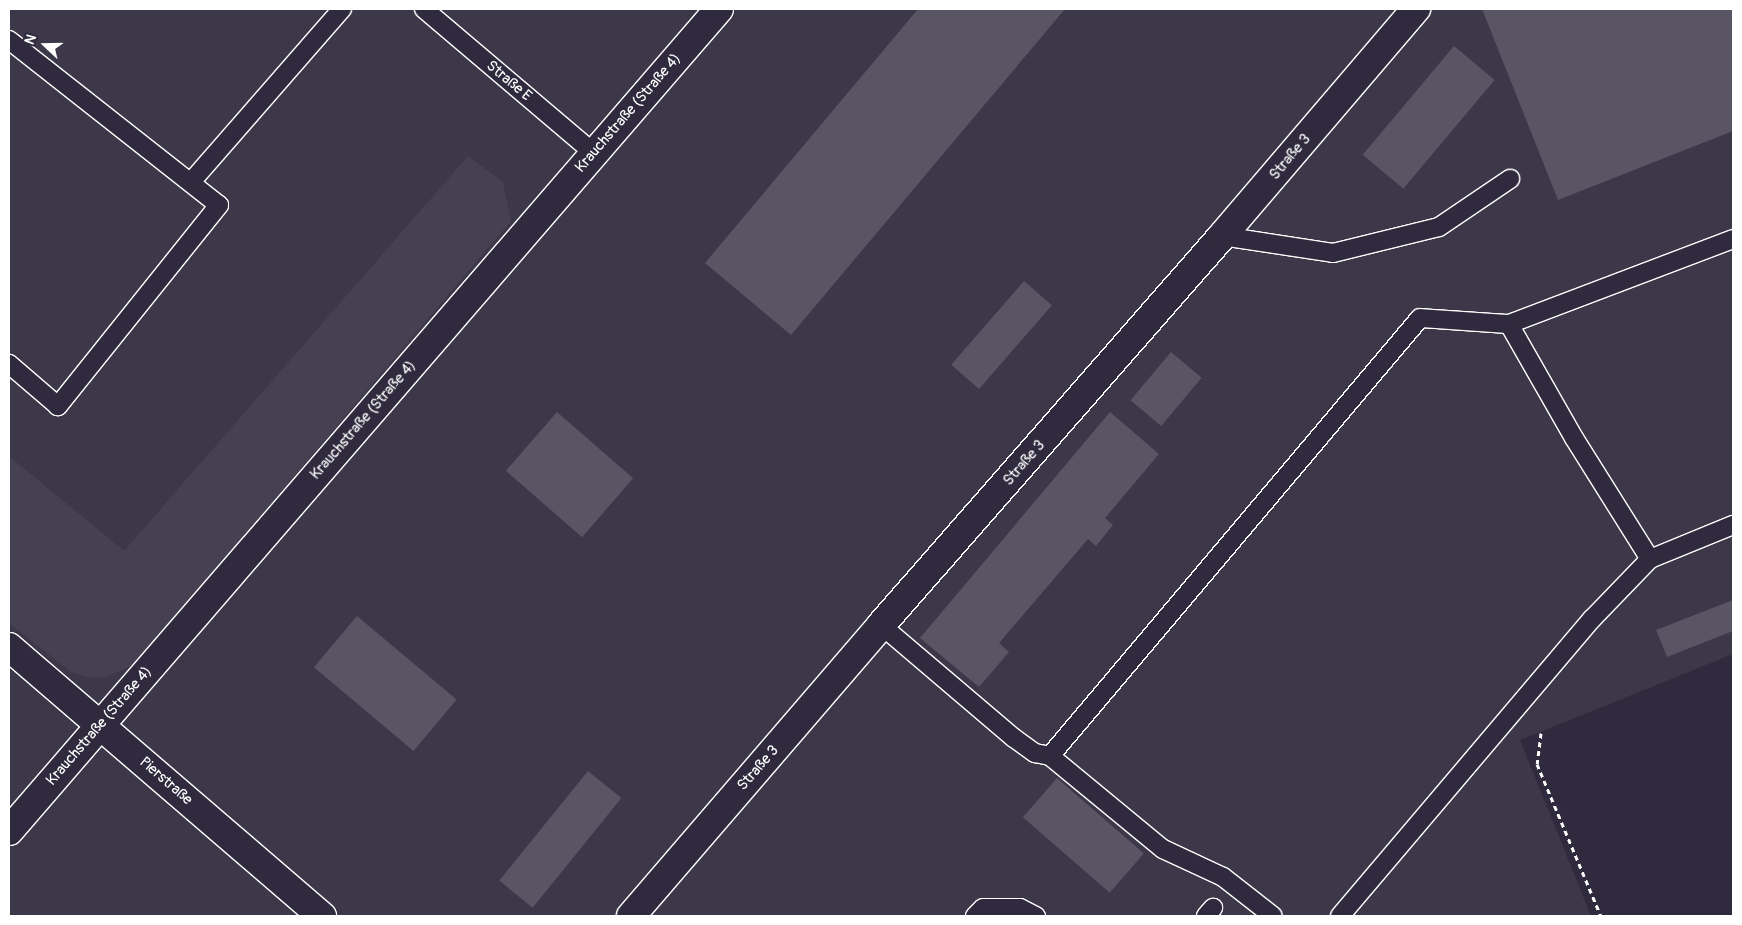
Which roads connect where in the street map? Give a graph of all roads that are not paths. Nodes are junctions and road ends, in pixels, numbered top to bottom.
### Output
1 (342, 9) edge
2 (424, 9) edge
3 (718, 9) edge
4 (1416, 9) edge
5 (9, 40) edge
6 (594, 153) junction
7 (1510, 179) dead end
8 (191, 182) junction
9 (1222, 236) junction
10 (1733, 238) edge
11 (1509, 324) junction
12 (9, 364) edge
13 (1733, 525) edge
14 (1650, 559) junction
15 (881, 625) junction
16 (9, 647) edge
17 (101, 724) junction
18 (1050, 756) junction
19 (9, 831) edge
20 (320, 915) edge
21 (631, 916) edge
22 (975, 916) edge
23 (1036, 916) edge
24 (1273, 916) edge
25 (1340, 916) edge

1 - 8 lane
2 - 6 lane, Straße E
3 - 6 street, Krauchstraße (Straße 4)
4 - 9 street, Straße 3
5 - 8 lane
6 - 17 street, Krauchstraße (Straße 4)
7 - 9 lane
8 - 12 lane
9 - 15 street, Straße 3
10 - 11 lane
11 - 14 lane
11 - 18 lane
13 - 14 lane
14 - 25 lane
15 - 18 lane
15 - 21 street, Straße 3
16 - 17 street, Pierstraße
17 - 19 street, Krauchstraße (Straße 4)
17 - 20 street, Pierstraße
18 - 24 lane
22 - 23 lane

